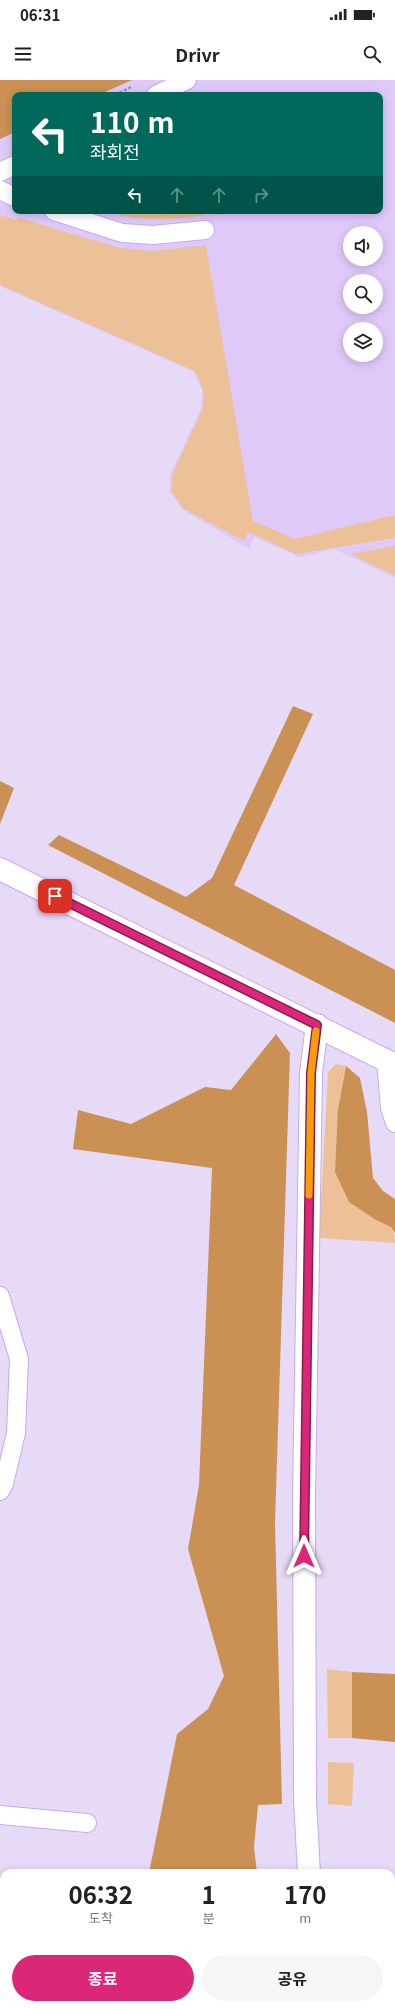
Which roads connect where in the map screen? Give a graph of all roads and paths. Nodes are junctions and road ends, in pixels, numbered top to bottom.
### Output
1 (187, 80) edge
2 (162, 92) edge
3 (12, 166) edge
4 (0, 172) edge
5 (0, 190) edge
6 (12, 196) edge
7 (63, 214) edge
8 (205, 230) dead end
9 (0, 869) edge
10 (317, 1025) junction
11 (391, 1063) edge
12 (395, 1123) edge
13 (0, 1296) edge
14 (0, 1491) edge
15 (0, 1815) edge
16 (87, 1823) dead end
17 (309, 1869) edge

1 - 2 lane
3 - 4 lane
5 - 6 lane
7 - 8 lane
9 - 10 street
10 - 11 street
10 - 17 street
11 - 12 lane
13 - 14 lane
15 - 16 lane

